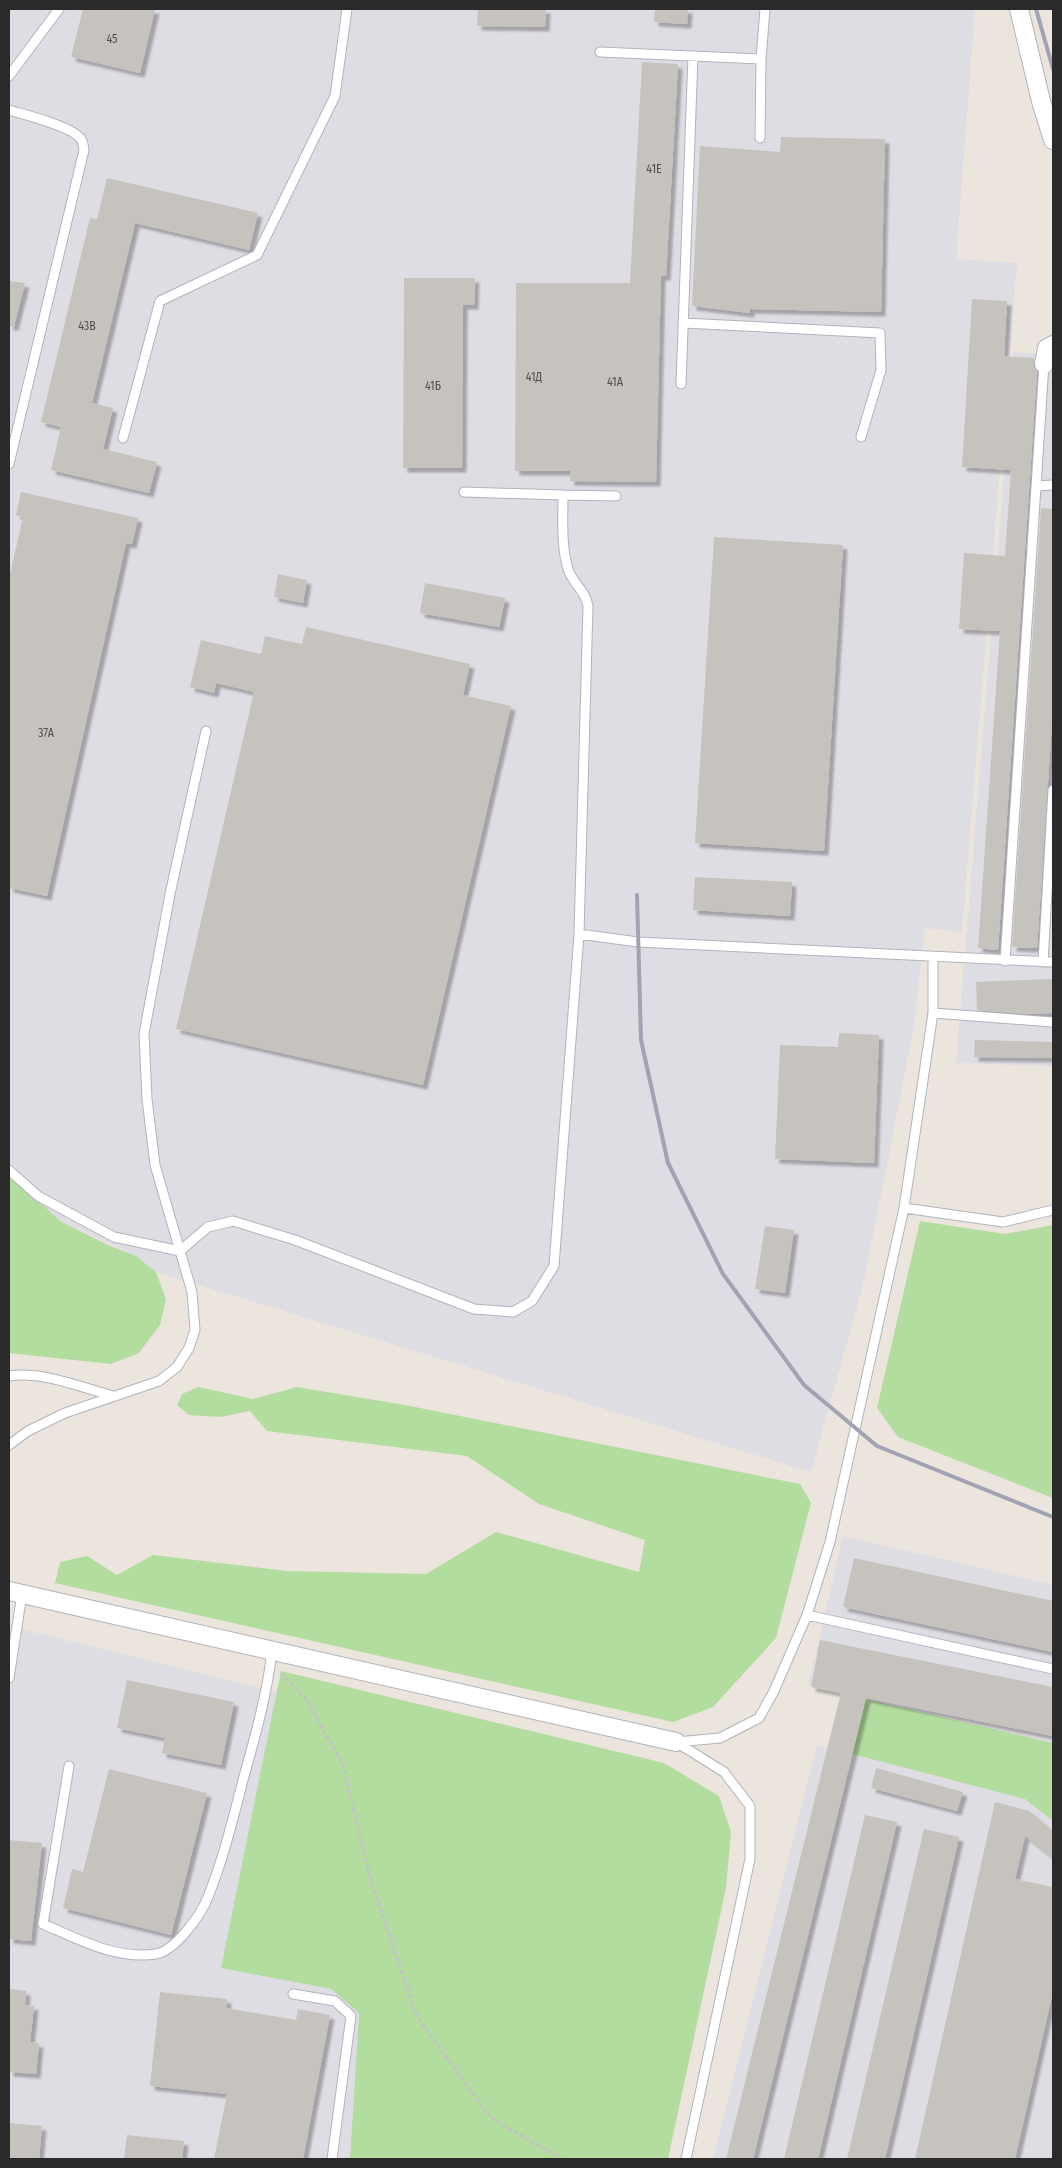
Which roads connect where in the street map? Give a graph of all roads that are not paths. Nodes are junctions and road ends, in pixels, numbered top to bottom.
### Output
1 (59, 9) edge
2 (347, 9) edge
3 (765, 9) edge
4 (1019, 9) edge
5 (600, 52) dead end
6 (693, 56) junction
7 (761, 59) junction
8 (9, 76) edge
9 (9, 110) edge
10 (760, 138) dead end
11 (1053, 140) edge
12 (683, 323) junction
13 (1053, 345) edge
14 (1044, 364) joint
15 (681, 384) dead end
16 (861, 436) dead end
17 (122, 438) dead end
18 (9, 464) edge
19 (1053, 484) edge
20 (1036, 486) junction
21 (464, 492) dead end
22 (564, 495) junction
23 (616, 496) dead end
24 (206, 731) dead end
25 (1053, 790) edge
26 (579, 934) junction
27 (933, 958) junction
28 (1005, 961) junction
29 (1043, 962) junction
30 (1053, 962) edge
31 (933, 1013) junction
32 (1053, 1022) edge
33 (9, 1170) edge
34 (904, 1208) junction
35 (1053, 1210) edge
36 (180, 1251) junction
37 (9, 1376) edge
38 (114, 1396) junction
39 (9, 1445) edge
40 (15, 1593) edge
41 (807, 1615) junction
42 (271, 1656) junction
43 (1053, 1669) edge
44 (9, 1678) edge
45 (676, 1742) junction
46 (69, 1766) dead end
47 (292, 1994) dead end
48 (332, 2159) edge
49 (686, 2159) edge

1 - 8 lane
2 - 17 lane
3 - 7 lane
4 - 11 street
5 - 6 lane
6 - 7 lane
6 - 12 lane
7 - 10 lane
9 - 18 lane
12 - 15 lane
12 - 16 lane
13 - 14 street
14 - 20 lane
19 - 20 lane
20 - 28 lane
21 - 22 lane
22 - 23 lane
22 - 26 lane
24 - 36 lane
25 - 29 lane
26 - 27 lane
26 - 36 lane
27 - 28 lane
27 - 31 lane
28 - 29 lane
29 - 30 lane
31 - 32 lane
31 - 34 lane
33 - 36 lane
34 - 35 lane
34 - 41 lane
36 - 38 lane
37 - 38 lane
38 - 39 lane
40 - 42 street
40 - 44 lane
41 - 43 lane
41 - 45 lane
42 - 45 street
42 - 46 lane
45 - 49 lane
47 - 48 lane

